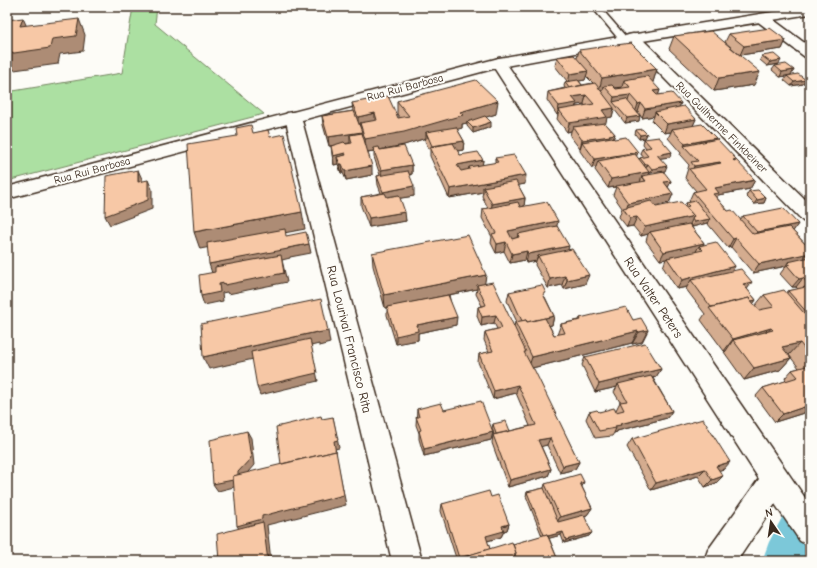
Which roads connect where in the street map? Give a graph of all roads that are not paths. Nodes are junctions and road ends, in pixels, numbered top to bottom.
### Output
1 (596, 7) edge
2 (603, 10) edge
3 (810, 10) edge
4 (762, 18) junction
5 (629, 39) junction
6 (810, 54) edge
7 (499, 63) junction
8 (293, 117) junction
9 (7, 193) edge
10 (810, 216) edge
11 (776, 479) junction
12 (803, 521) edge
13 (407, 561) edge
14 (720, 561) edge

1 - 2 lane
2 - 5 lane
3 - 4 street, Rua Rui Barbosa
4 - 5 street, Rua Rui Barbosa
4 - 6 street
5 - 7 street, Rua Rui Barbosa
5 - 10 street, Rua Guilherme Finkbeiner
7 - 8 street, Rua Rui Barbosa
7 - 11 street, Rua Valter Peters
8 - 9 street, Rua Rui Barbosa
8 - 13 street, Rua Lourival Francisco Rita
11 - 12 street, Rua Valter Peters
11 - 14 street

